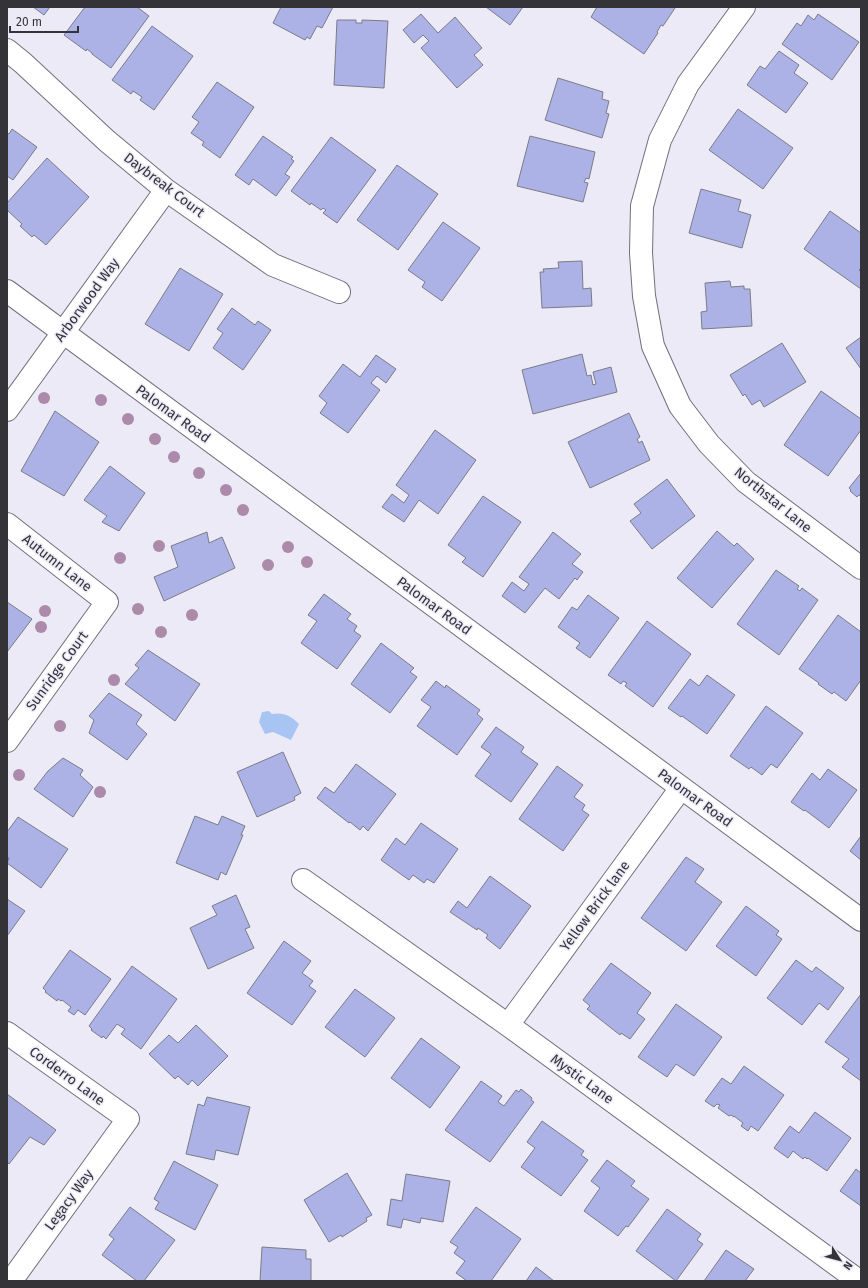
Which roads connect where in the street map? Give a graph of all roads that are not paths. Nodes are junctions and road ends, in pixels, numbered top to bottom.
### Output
1 (744, 7) edge
2 (7, 50) edge
3 (166, 190) junction
4 (7, 291) edge
5 (339, 292) dead end
6 (63, 333) junction
7 (7, 410) edge
8 (7, 524) edge
9 (861, 568) edge
10 (107, 602) joint
11 (7, 741) edge
12 (681, 788) junction
13 (303, 880) dead end
14 (861, 920) edge
15 (508, 1025) junction
16 (7, 1033) edge
17 (128, 1119) joint
18 (11, 1281) edge
19 (859, 1281) edge

1 - 9 street, Northstar Lane
2 - 3 street, Daybreak Court
3 - 5 street, Daybreak Court
3 - 6 street, Arborwood Way
4 - 6 street, Palomar Road
6 - 7 street, Arborwood Way
6 - 12 street, Palomar Road
8 - 10 street, Autumn Lane
10 - 11 street, Sunridge Court
12 - 14 street, Palomar Road
12 - 15 street, Yellow Brick lane
13 - 15 street, Mystic Lane
15 - 19 street, Mystic Lane
16 - 17 street, Corderro Lane
17 - 18 street, Legacy Way

